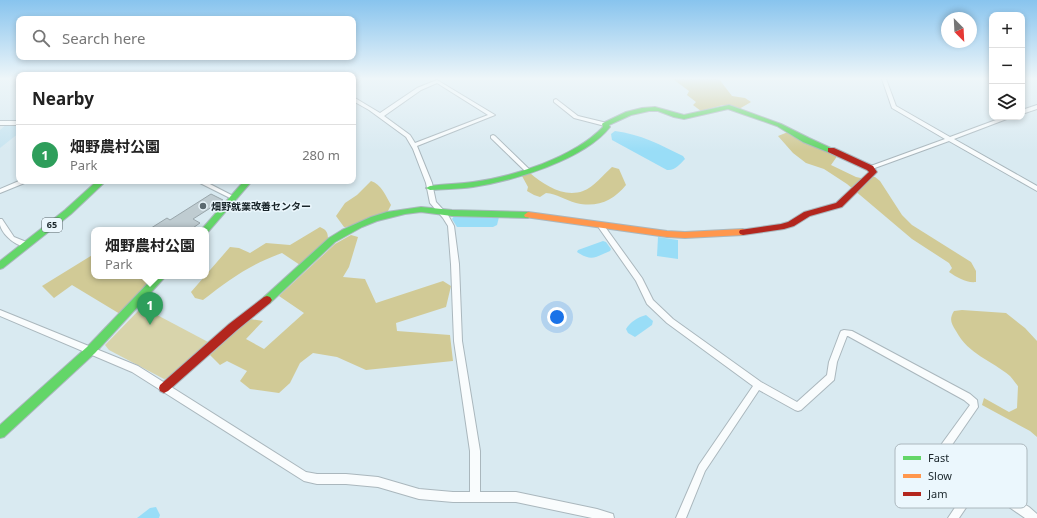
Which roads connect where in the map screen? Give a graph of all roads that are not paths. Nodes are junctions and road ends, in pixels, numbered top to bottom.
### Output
1 (361, 103) edge
2 (399, 103) edge
3 (472, 103) edge
4 (559, 103) edge
5 (893, 103) edge
6 (1037, 107) edge
7 (1025, 111) edge
8 (380, 116) junction
9 (1002, 120) edge
10 (0, 123) edge
11 (16, 123) edge
12 (605, 124) junction
13 (493, 137) dead end
14 (949, 139) junction
15 (414, 145) junction
16 (870, 168) junction
17 (527, 170) junction
18 (18, 184) edge
19 (99, 184) edge
20 (205, 184) edge
21 (246, 184) edge
22 (430, 188) junction
23 (1037, 189) edge
24 (0, 191) edge
25 (234, 198) junction
26 (440, 210) junction
27 (0, 221) edge
28 (601, 226) junction
29 (209, 227) edge
30 (27, 245) junction
31 (0, 266) edge
32 (158, 279) edge
33 (0, 313) edge
34 (90, 350) junction
35 (758, 385) junction
36 (164, 388) junction
37 (0, 434) edge
38 (947, 444) edge
39 (475, 496) junction
40 (960, 508) edge
41 (1020, 508) edge
42 (609, 518) edge
43 (681, 518) edge
44 (953, 518) edge
45 (1032, 518) edge

1 - 8 street
2 - 8 street
3 - 15 street
4 - 12 street
5 - 14 street
6 - 7 street
8 - 15 street
9 - 14 street
10 - 11 street
12 - 16 street
12 - 17 street
13 - 17 street
14 - 16 street
14 - 23 street
15 - 22 street
16 - 28 street
17 - 22 street
18 - 24 street
19 - 30 street, 65
20 - 25 street
21 - 25 street
22 - 26 street
25 - 29 street
26 - 28 street
26 - 36 street
26 - 39 street
27 - 30 street
28 - 35 street
30 - 31 street, 65
32 - 34 street
33 - 34 street
34 - 36 street
34 - 37 street
35 - 38 street
35 - 43 street
36 - 39 street
39 - 42 street
40 - 44 street
41 - 45 street

